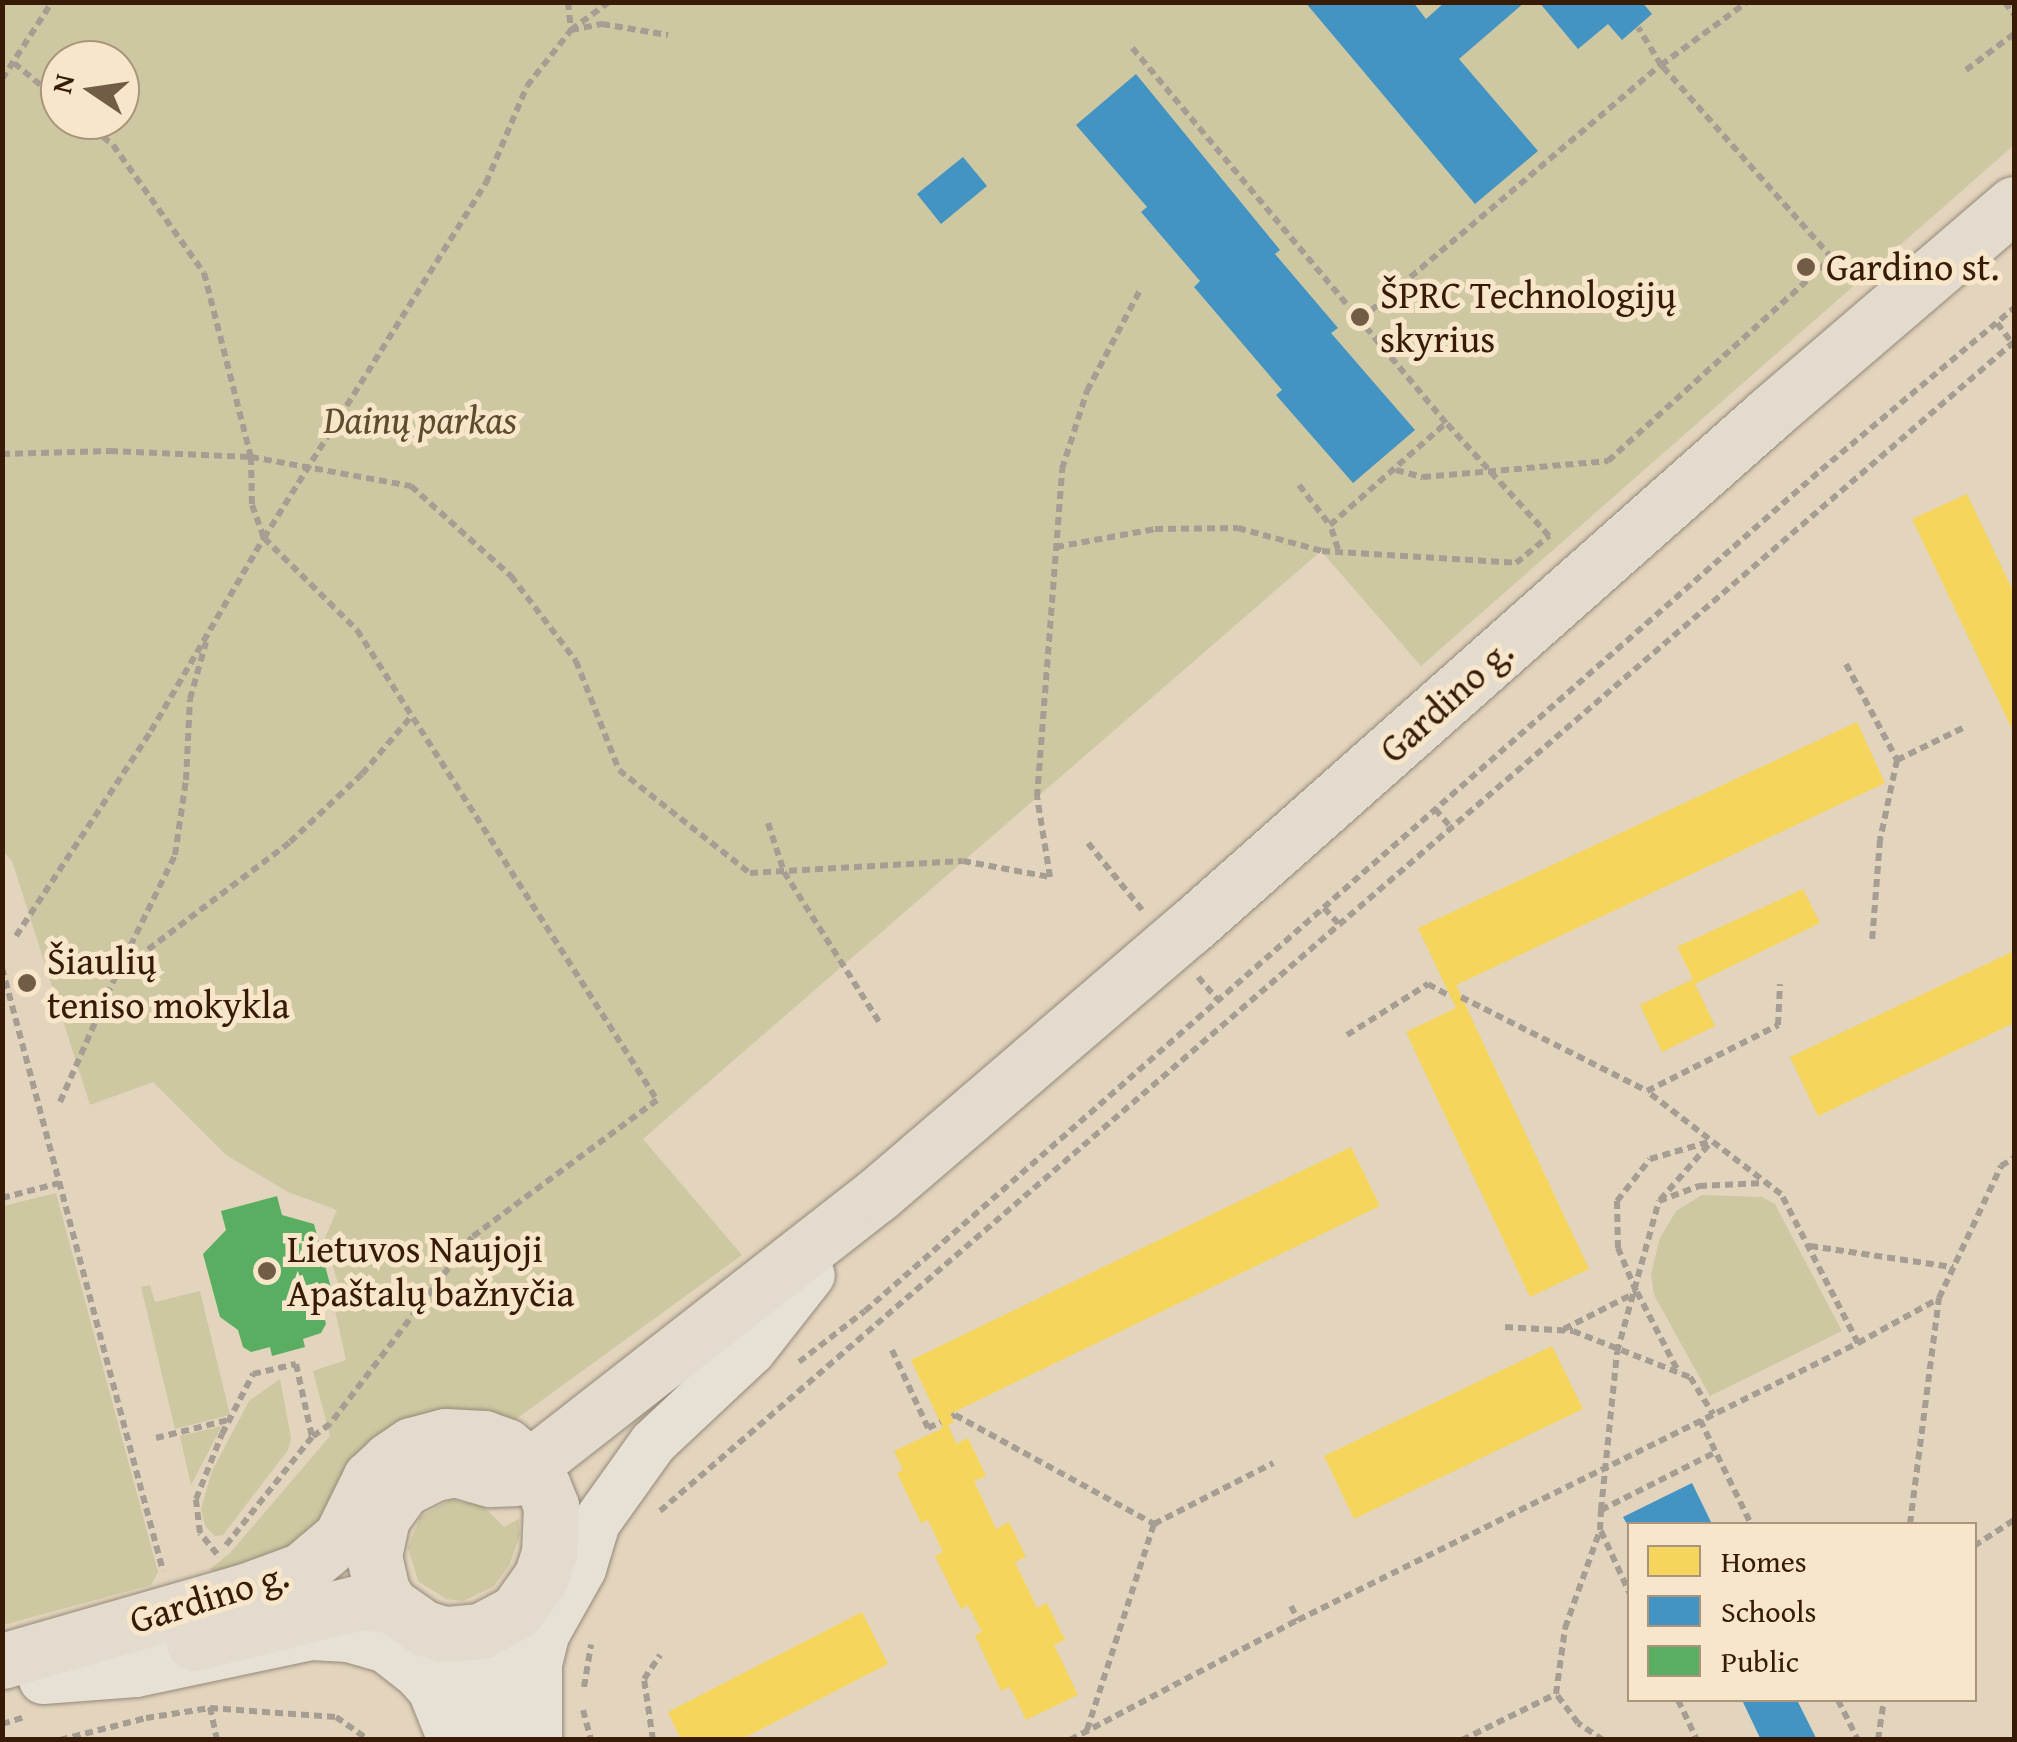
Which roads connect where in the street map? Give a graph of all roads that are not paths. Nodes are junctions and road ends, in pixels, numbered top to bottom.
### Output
1 (2014, 204) edge
2 (877, 1195) junction
3 (812, 1275) junction
4 (512, 1453) junction
5 (552, 1534) junction
6 (390, 1605) junction
7 (498, 1622) junction
8 (444, 1634) junction
9 (16, 1677) edge
10 (483, 1738) edge
11 (538, 1740) edge

1 - 2 main road, Gardino g.
2 - 3 main road, Gardino g.
2 - 4 main road
3 - 5 main road, Gardino g.
3 - 11 street
4 - 5 main road
4 - 6 main road
4 - 9 main road, Gardino g.
5 - 7 main road, Gardino g.
6 - 8 main road
6 - 9 main road, Gardino g.
7 - 8 main road, Gardino g.
7 - 10 street
8 - 10 street
9 - 10 street

